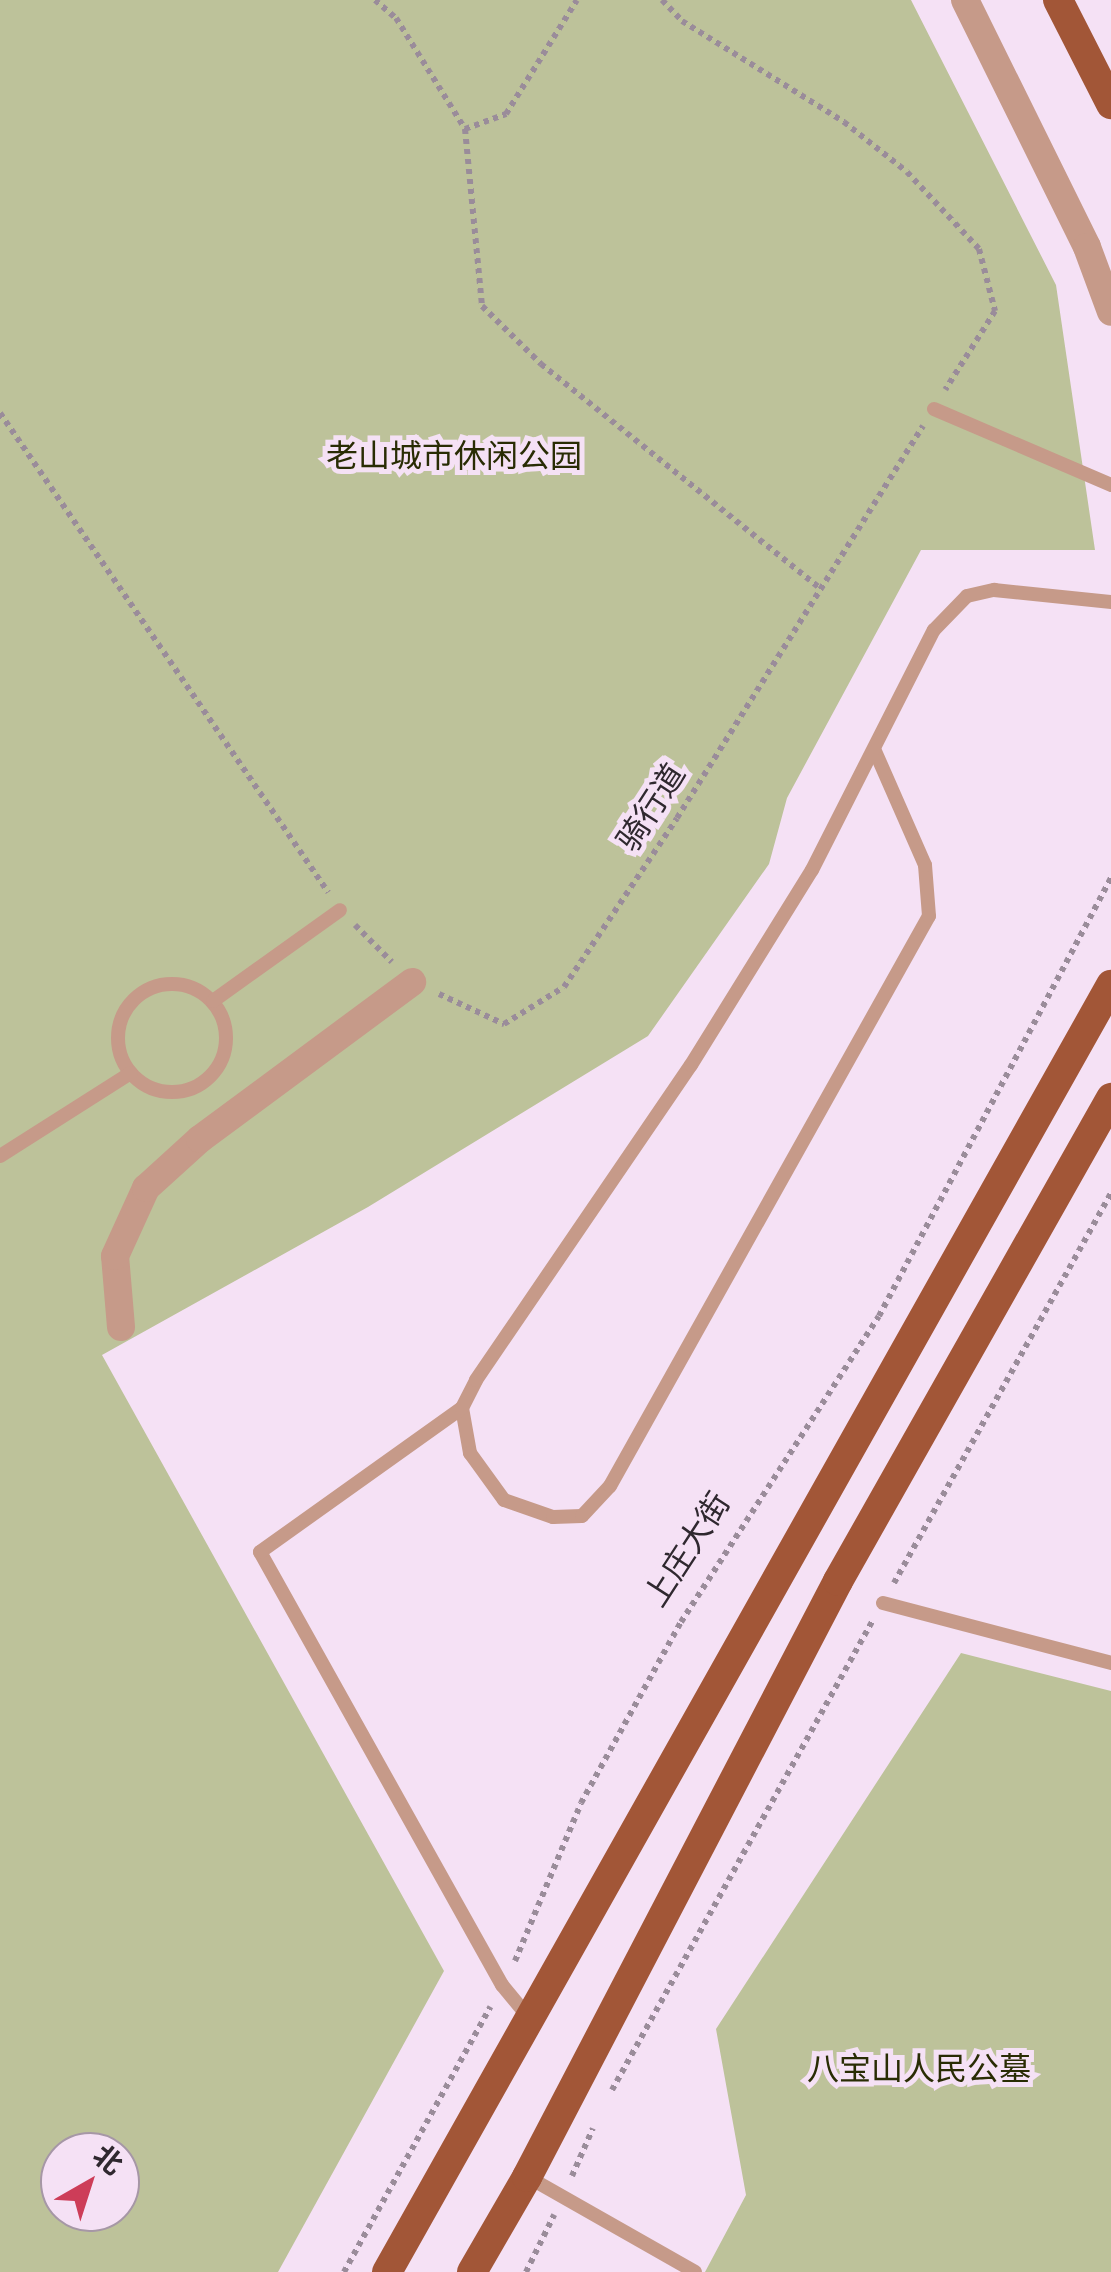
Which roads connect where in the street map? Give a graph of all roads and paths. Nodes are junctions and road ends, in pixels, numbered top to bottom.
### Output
1 (375, 0) edge
2 (577, 0) edge
3 (662, 0) edge
4 (965, 0) edge
5 (1058, 0) edge
6 (1111, 104) edge
7 (465, 129) junction
8 (1111, 312) edge
9 (934, 409) junction
10 (0, 413) edge
11 (1111, 484) edge
12 (821, 589) junction
13 (1111, 602) edge
14 (875, 751) junction
15 (1111, 878) edge
16 (340, 910) junction
17 (412, 982) junction
18 (1111, 985) edge
19 (213, 1001) junction
20 (131, 1073) junction
21 (1111, 1098) edge
22 (0, 1156) edge
23 (1111, 1193) edge
24 (121, 1326) dead end
25 (462, 1408) junction
26 (883, 1603) junction
27 (1111, 1663) edge
28 (502, 1985) junction
29 (530, 2019) junction
30 (606, 2101) dead end
31 (597, 2118) dead end
32 (527, 2177) junction
33 (562, 2197) junction
34 (344, 2272) edge
35 (387, 2272) edge
36 (472, 2272) edge
37 (526, 2272) edge
38 (694, 2272) edge

1 - 7 path
2 - 7 path
3 - 9 path, 骑行道
4 - 8 street
5 - 6 main road
7 - 12 path
9 - 11 lane
9 - 12 path, 骑行道
10 - 16 path, 骑行道
12 - 17 path, 骑行道
13 - 14 lane
14 - 25 lane
14 - 25 lane
15 - 28 path, 上庄大街
16 - 17 path, 骑行道
16 - 19 lane
17 - 24 street
18 - 29 main road
19 - 20 lane
19 - 20 lane
20 - 22 lane
21 - 32 main road
23 - 26 path
25 - 28 lane
26 - 27 lane
26 - 30 path
28 - 29 lane
28 - 34 path, 上庄大街
29 - 35 main road
31 - 33 path
32 - 33 lane
32 - 36 main road
33 - 37 path
33 - 38 lane

